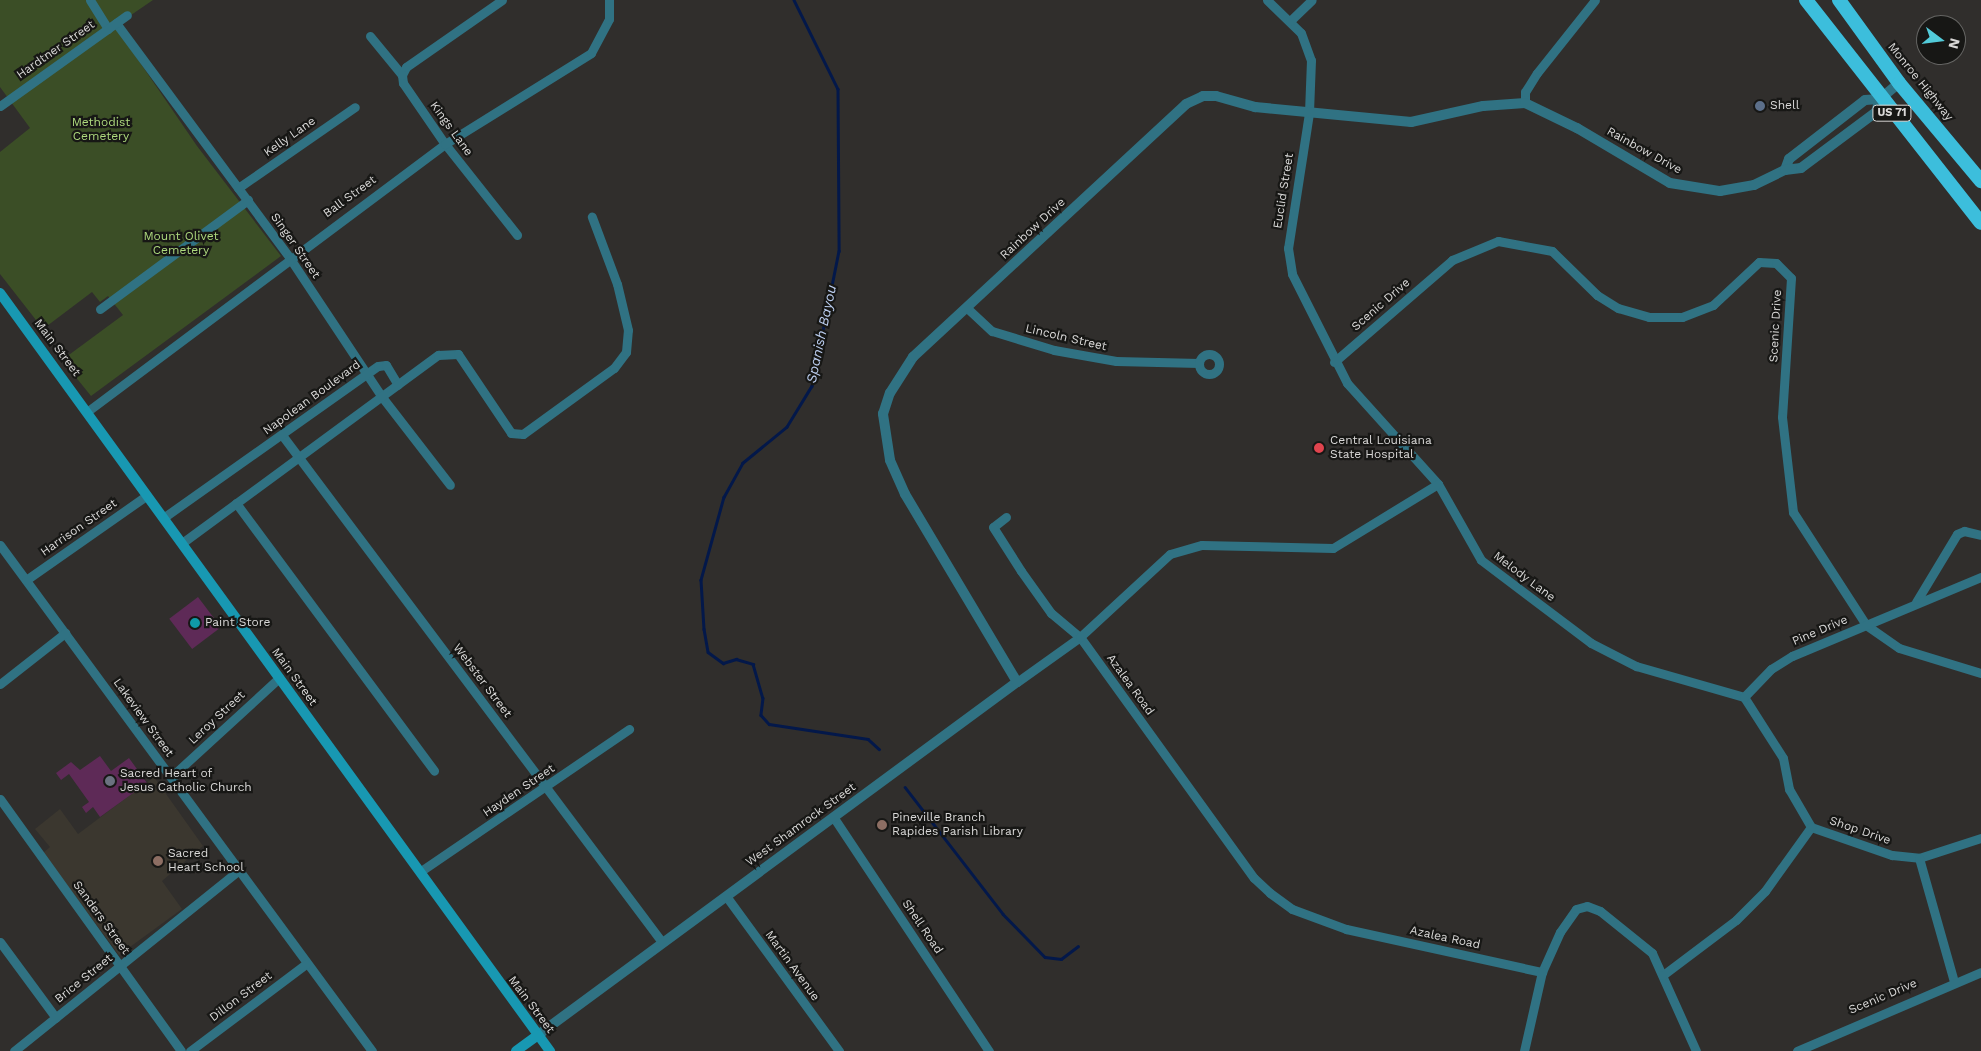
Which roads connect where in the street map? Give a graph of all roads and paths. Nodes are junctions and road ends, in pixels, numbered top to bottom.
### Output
1 (90, 0) edge
2 (502, 0) edge
3 (609, 0) edge
4 (1266, 0) edge
5 (1312, 0) edge
6 (1595, 0) edge
7 (1806, 0) edge
8 (1839, 0) edge
9 (127, 15) dead end
10 (1290, 21) junction
11 (116, 23) junction
12 (108, 29) junction
13 (370, 36) dead end
14 (402, 75) junction
15 (1899, 84) junction
16 (1880, 99) junction
17 (1525, 103) junction
18 (0, 106) edge
19 (355, 108) dead end
20 (1309, 113) junction
21 (445, 144) junction
22 (1785, 170) junction
23 (1981, 181) edge
24 (238, 188) junction
25 (248, 200) junction
26 (592, 217) dead end
27 (1981, 223) edge
28 (516, 235) dead end
29 (289, 256) junction
30 (1, 297) edge
31 (967, 308) junction
32 (100, 309) dead end
33 (1334, 362) junction
34 (1199, 363) dead end
35 (367, 374) junction
36 (398, 385) junction
37 (382, 397) junction
38 (88, 411) junction
39 (282, 436) junction
40 (299, 458) junction
41 (1438, 484) junction
42 (450, 486) dead end
43 (146, 496) junction
44 (236, 503) junction
45 (1006, 517) dead end
46 (163, 518) junction
47 (1981, 536) edge
48 (182, 542) junction
49 (0, 545) edge
50 (1981, 576) edge
51 (26, 580) junction
52 (1916, 602) junction
53 (1866, 625) junction
54 (65, 633) junction
55 (1080, 637) junction
56 (1981, 674) edge
57 (279, 678) junction
58 (1017, 682) junction
59 (0, 684) edge
60 (1744, 696) junction
61 (629, 729) dead end
62 (434, 771) dead end
63 (171, 777) junction
64 (546, 788) junction
65 (0, 799) edge
66 (834, 818) junction
67 (1811, 827) junction
68 (1981, 838) edge
69 (1919, 858) junction
70 (240, 869) junction
71 (421, 871) junction
72 (726, 896) junction
73 (0, 942) edge
74 (662, 942) junction
75 (306, 964) junction
76 (120, 966) junction
77 (1542, 972) junction
78 (1981, 972) edge
79 (1663, 975) junction
80 (1954, 982) junction
81 (56, 1018) junction
82 (538, 1035) junction
83 (14, 1051) edge
84 (181, 1051) edge
85 (190, 1051) edge
86 (372, 1051) edge
87 (516, 1051) edge
88 (550, 1051) edge
89 (839, 1051) edge
90 (989, 1051) edge
91 (1524, 1051) edge
92 (1696, 1051) edge
93 (1797, 1051) edge

1 - 12 street
2 - 14 street
3 - 21 street, Ball Street
4 - 10 street, Euclid Street
5 - 10 street
6 - 17 street
7 - 16 highway, US 71
8 - 15 highway, Monroe Highway / US 71
9 - 11 street, Hardtner Street
10 - 20 street, Euclid Street
11 - 12 street, Hardtner Street
11 - 24 street, Singer Street
12 - 18 street, Hardtner Street
13 - 14 street, Kings Lane
14 - 21 street, Kings Lane
15 - 16 street, Rainbow Drive
15 - 23 highway, Monroe Highway / US 71
16 - 22 street, Rainbow Drive
16 - 22 street, Rainbow Drive
16 - 27 highway, US 71
17 - 20 street, Rainbow Drive
17 - 22 street, Rainbow Drive
19 - 24 street, Kelly Lane
20 - 31 street, Rainbow Drive
20 - 33 street, Euclid Street
21 - 28 street, Kings Lane
21 - 29 street, Ball Street
24 - 25 street, Singer Street
25 - 29 street, Singer Street
25 - 32 street
26 - 36 street
29 - 35 street, Singer Street
29 - 38 street, Ball Street
30 - 38 main road, Main Street
31 - 34 street, Lincoln Street
31 - 58 street, Rainbow Drive
33 - 41 street, Melody Lane
33 - 53 street, Scenic Drive
35 - 36 street, Napolean Boulevard
35 - 37 street, Singer Street
35 - 39 street, Napolean Boulevard
36 - 37 street
37 - 40 street
37 - 42 street, Singer Street
38 - 43 main road, Main Street
39 - 40 street, Webster Street
39 - 46 street, Napolean Boulevard
40 - 44 street
40 - 64 street, Webster Street
41 - 55 street, West Shamrock Street
41 - 60 street, Melody Lane
43 - 46 main road, Main Street
43 - 51 street, Harrison Street
44 - 48 street
44 - 62 street
45 - 55 street, Azalea Road
46 - 48 main road, Main Street
47 - 52 street
48 - 57 main road, Main Street
49 - 51 street, Lakeview Street
50 - 52 street, Pine Drive
51 - 54 street, Lakeview Street
52 - 53 street, Pine Drive
53 - 56 street, Scenic Drive
53 - 60 street, Pine Drive
54 - 59 street
54 - 63 street, Lakeview Street
55 - 58 street, West Shamrock Street
55 - 77 street, Azalea Road
57 - 63 street, Leroy Street
57 - 71 main road, Main Street
58 - 66 street, West Shamrock Street
60 - 67 street, Shop Drive
61 - 64 street, Hayden Street
63 - 70 street, Lakeview Street
64 - 71 street, Hayden Street
64 - 74 street, Webster Street
65 - 76 street, Sanders Street
66 - 72 street, West Shamrock Street
66 - 90 street, Shell Road
67 - 69 street, Shop Drive
67 - 79 street
68 - 69 street, Shop Drive
69 - 80 street
70 - 75 street, Lakeview Street
70 - 76 street, Brice Street
71 - 82 main road, Main Street
72 - 74 street, West Shamrock Street
72 - 89 street, Martin Avenue
73 - 81 street
74 - 82 street, West Shamrock Street
75 - 85 street, Dillon Street
75 - 86 street, Lakeview Street
76 - 81 street, Brice Street
76 - 84 street, Sanders Street
77 - 79 street
77 - 91 street
78 - 80 street, Scenic Drive
79 - 92 street
80 - 93 street, Scenic Drive
81 - 83 street, Brice Street
82 - 87 main road
82 - 88 main road, Main Street

